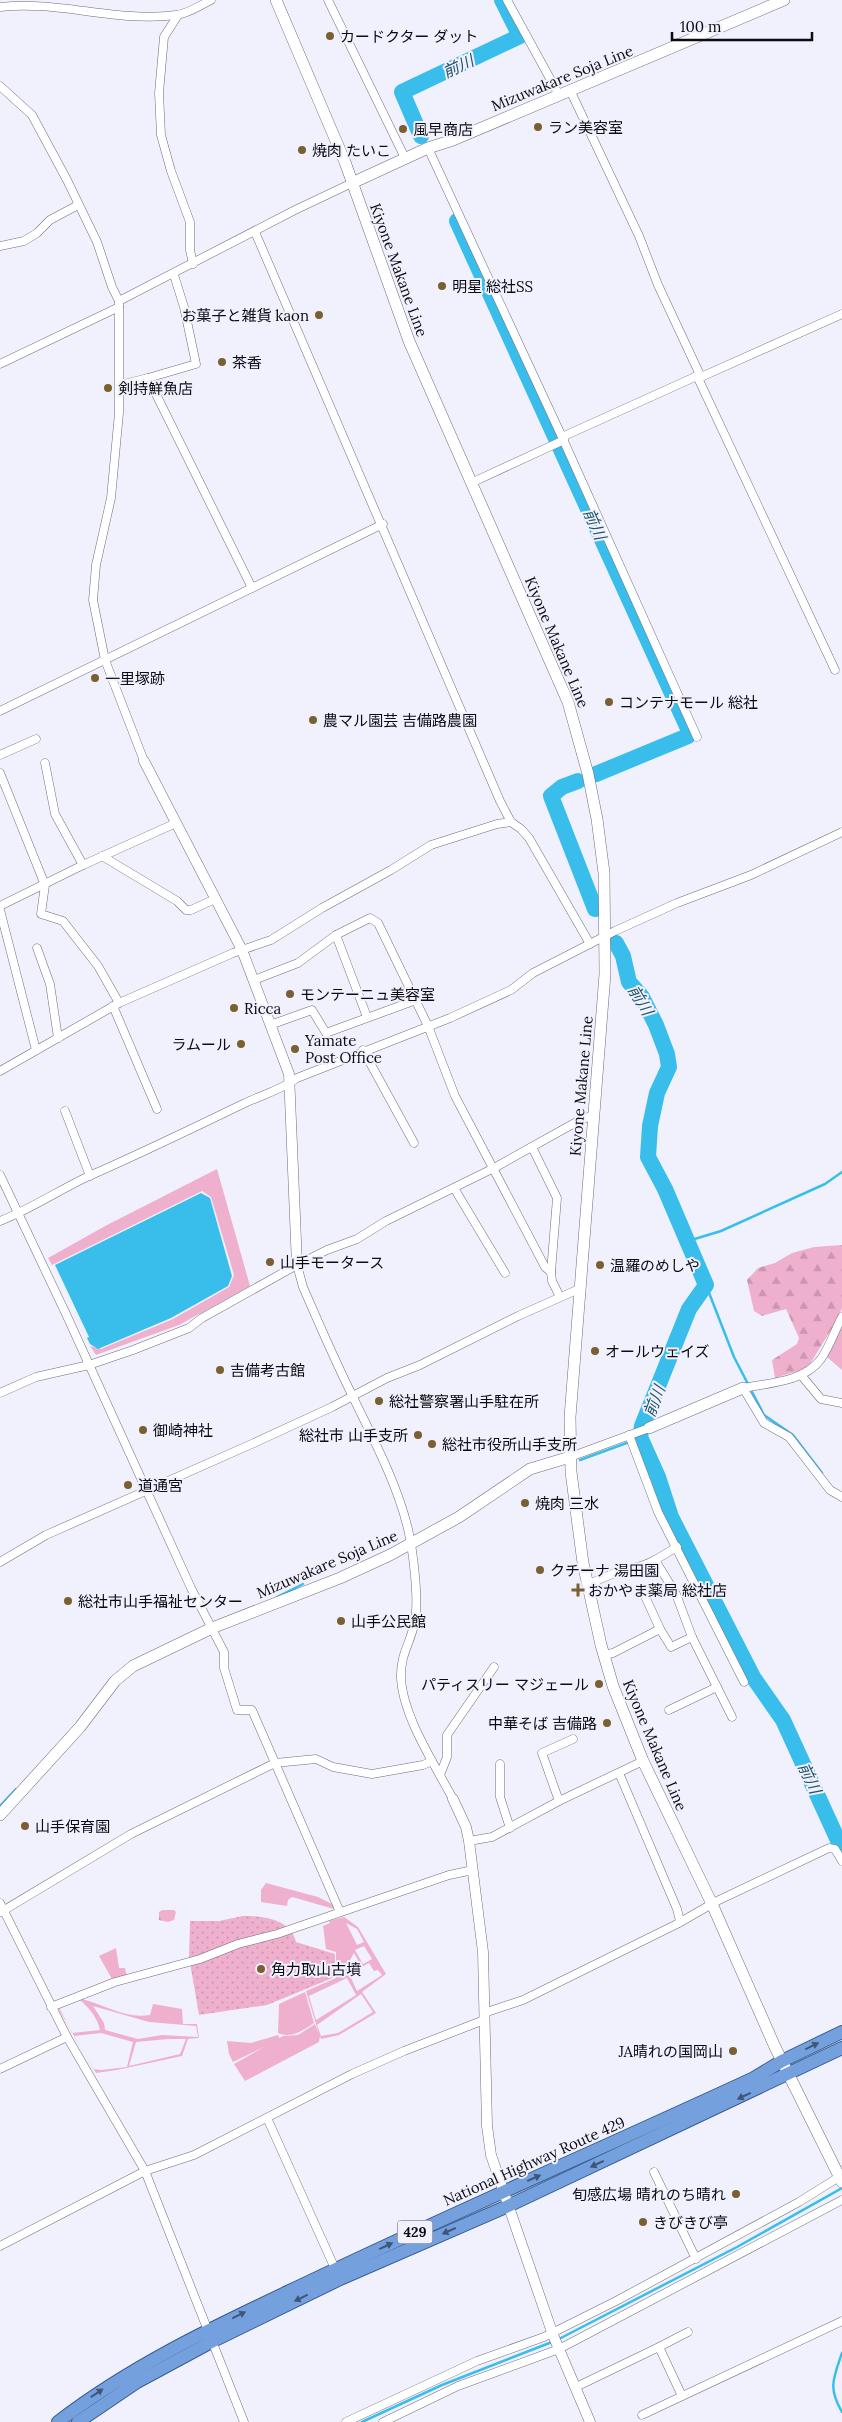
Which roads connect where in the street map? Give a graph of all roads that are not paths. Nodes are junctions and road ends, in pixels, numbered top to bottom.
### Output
1 (211, 0) edge
2 (276, 0) edge
3 (328, 0) edge
4 (507, 0) edge
5 (784, 0) edge
6 (0, 7) edge
7 (178, 15) junction
8 (0, 86) edge
9 (564, 92) junction
10 (428, 148) junction
11 (405, 158) junction
12 (352, 183) junction
13 (78, 205) junction
14 (255, 232) junction
15 (0, 246) edge
16 (193, 264) junction
17 (174, 275) junction
18 (119, 304) junction
19 (842, 314) edge
20 (0, 364) edge
21 (699, 376) junction
22 (148, 378) junction
23 (120, 385) junction
24 (561, 440) junction
25 (471, 483) junction
26 (383, 524) junction
27 (252, 588) junction
28 (105, 660) junction
29 (835, 670) dead end
30 (0, 712) edge
31 (697, 737) dead end
32 (36, 739) dead end
33 (0, 755) edge
34 (144, 761) joint
35 (45, 763) dead end
36 (0, 774) edge
37 (511, 822) junction
38 (176, 823) junction
39 (842, 832) edge
40 (102, 856) junction
41 (83, 864) junction
42 (44, 885) junction
43 (215, 899) junction
44 (0, 908) edge
45 (2, 929) edge
46 (336, 936) junction
47 (606, 936) junction
48 (590, 944) junction
49 (37, 948) dead end
50 (242, 950) junction
51 (254, 980) junction
52 (416, 1000) junction
53 (116, 1005) junction
54 (368, 1017) junction
55 (270, 1025) junction
56 (428, 1026) junction
57 (58, 1038) junction
58 (36, 1050) junction
59 (363, 1050) junction
60 (0, 1072) edge
61 (290, 1083) junction
62 (157, 1109) dead end
63 (65, 1111) dead end
64 (594, 1115) junction
65 (414, 1143) dead end
66 (532, 1147) junction
67 (494, 1168) junction
68 (0, 1176) edge
69 (90, 1176) junction
70 (454, 1188) junction
71 (18, 1214) junction
72 (0, 1220) edge
73 (297, 1265) junction
74 (551, 1272) junction
75 (505, 1273) dead end
76 (579, 1289) junction
77 (560, 1297) junction
78 (842, 1317) edge
79 (89, 1365) junction
80 (801, 1375) junction
81 (748, 1387) junction
82 (0, 1393) edge
83 (352, 1396) junction
84 (842, 1403) edge
85 (644, 1430) joint
86 (631, 1439) junction
87 (570, 1457) junction
88 (148, 1491) junction
89 (842, 1497) edge
90 (411, 1544) junction
91 (677, 1547) junction
92 (655, 1560) junction
93 (0, 1562) edge
94 (587, 1584) junction
95 (644, 1594) dead end
96 (212, 1628) junction
97 (660, 1629) junction
98 (692, 1637) junction
99 (604, 1655) junction
100 (494, 1667) dead end
101 (744, 1682) dead end
102 (717, 1687) junction
103 (670, 1710) dead end
104 (732, 1717) dead end
105 (573, 1739) dead end
106 (643, 1761) junction
107 (432, 1762) junction
108 (275, 1763) junction
109 (500, 1764) dead end
110 (619, 1773) junction
111 (440, 1774) junction
112 (453, 1799) joint
113 (559, 1801) junction
114 (0, 1815) edge
115 (510, 1828) junction
116 (469, 1841) junction
117 (842, 1861) edge
118 (473, 1870) junction
119 (0, 1903) edge
120 (712, 1904) junction
121 (2, 1912) edge
122 (340, 1912) junction
123 (680, 1921) junction
124 (51, 2007) junction
125 (484, 2016) junction
126 (842, 2032) edge
127 (67, 2037) junction
128 (842, 2048) edge
129 (782, 2061) junction
130 (0, 2069) edge
131 (789, 2075) junction
132 (267, 2118) junction
133 (146, 2171) junction
134 (654, 2172) dead end
135 (841, 2179) edge
136 (503, 2192) junction
137 (842, 2200) edge
138 (508, 2206) junction
139 (0, 2246) edge
140 (696, 2259) junction
141 (338, 2274) junction
142 (842, 2321) edge
143 (688, 2332) dead end
144 (210, 2335) junction
145 (556, 2340) junction
146 (659, 2347) junction
147 (576, 2387) junction
148 (682, 2396) junction
149 (642, 2414) dead end
150 (58, 2422) edge
151 (78, 2422) edge
152 (244, 2422) edge
153 (346, 2422) edge
154 (383, 2422) edge
155 (590, 2422) edge

1 - 7 street
2 - 12 main road, Kiyone Makane Line
3 - 11 street
4 - 9 street
5 - 9 main road, Mizuwakare Soja Line
6 - 7 street
7 - 16 street
8 - 13 street
9 - 10 main road, Mizuwakare Soja Line
9 - 21 street
10 - 11 main road, Mizuwakare Soja Line
10 - 24 street
11 - 12 main road, Mizuwakare Soja Line
12 - 14 street
12 - 25 main road, Kiyone Makane Line
13 - 15 street
13 - 18 street
14 - 16 street
14 - 26 street
16 - 17 street
17 - 18 street
17 - 22 street
18 - 20 street
18 - 23 street
19 - 21 street
21 - 24 street
21 - 29 street
22 - 23 street
22 - 27 street
23 - 28 street
24 - 25 street
24 - 31 street
25 - 47 main road, Kiyone Makane Line
26 - 27 street
26 - 37 street
27 - 28 street
28 - 30 street
28 - 34 street
32 - 33 street
34 - 38 street
35 - 41 street
36 - 42 street
37 - 48 street
37 - 50 street
38 - 40 street
38 - 43 street
39 - 47 street
40 - 41 street
40 - 43 street
41 - 42 street
42 - 44 street
42 - 53 street
43 - 50 street
44 - 45 street
45 - 58 street
46 - 51 street
46 - 52 street
46 - 54 street
47 - 48 street
47 - 64 main road, Kiyone Makane Line
48 - 56 street
49 - 57 street
50 - 51 street
50 - 53 street
51 - 55 street
52 - 54 street
52 - 56 street
53 - 57 street
53 - 62 street
54 - 55 street
55 - 61 street
56 - 59 street
56 - 67 street
57 - 58 street
58 - 60 street
59 - 61 street
59 - 65 street
61 - 69 street
61 - 73 street
63 - 69 street
64 - 66 street
64 - 76 main road, Kiyone Makane Line
66 - 67 street
66 - 74 street
67 - 70 street
67 - 74 street
68 - 71 street
69 - 71 street
70 - 73 street
70 - 75 street
71 - 72 street
71 - 79 street
73 - 79 street
73 - 83 street
74 - 77 street
76 - 77 street
76 - 87 main road, Kiyone Makane Line
77 - 83 street
78 - 80 street
79 - 82 street
79 - 88 street
80 - 81 street
80 - 84 street
81 - 85 main road
81 - 89 street
83 - 88 street
83 - 90 street
85 - 86 street
86 - 87 street
86 - 91 street
87 - 90 main road, Mizuwakare Soja Line
87 - 94 main road, Kiyone Makane Line
88 - 93 street
88 - 96 street
90 - 96 main road, Mizuwakare Soja Line
90 - 107 street
91 - 92 street
91 - 101 street
92 - 94 street
92 - 98 street
94 - 99 main road, Kiyone Makane Line
95 - 97 street
96 - 108 street
96 - 114 main road, Mizuwakare Soja Line
97 - 98 street
97 - 99 street
98 - 102 street
99 - 106 main road, Kiyone Makane Line
100 - 111 street
102 - 103 street
102 - 104 street
105 - 113 street
106 - 110 street
106 - 120 main road, Kiyone Makane Line
107 - 108 street
107 - 111 street
108 - 121 street
108 - 122 street
109 - 115 street
110 - 113 street
110 - 123 street
111 - 112 street
112 - 116 street
113 - 115 street
115 - 116 street
116 - 118 street
117 - 120 street
118 - 122 street
118 - 125 street
119 - 121 street
120 - 123 street
120 - 129 main road, Kiyone Makane Line
121 - 124 street
122 - 124 street
123 - 125 street
124 - 127 street
125 - 132 street
125 - 136 street
129 -> 126 highway, National Highway Route 429 / 429
127 - 130 street
127 - 133 street
128 - 131 highway, National Highway Route 429 / 429
129 - 131 main road, Kiyone Makane Line
136 -> 129 highway, National Highway Route 429 / 429
131 - 135 main road, Kiyone Makane Line
131 -> 138 highway, National Highway Route 429 / 429
132 - 133 street
132 - 141 street
133 - 139 street
133 - 144 street
134 - 140 street
135 - 140 street
136 - 138 street
141 -> 136 highway, National Highway Route 429 / 429
137 - 145 street
138 -> 141 highway, National Highway Route 429 / 429
138 - 145 street
140 - 145 street
141 - 144 highway, National Highway Route 429 / 429
142 - 148 street
143 - 146 street
150 -> 144 highway, National Highway Route 429 / 429
144 - 151 highway, National Highway Route 429 / 429
144 - 152 street
145 - 147 street
145 - 153 street
145 - 154 street
146 - 147 street
146 - 148 street
147 - 155 street
148 - 149 street

